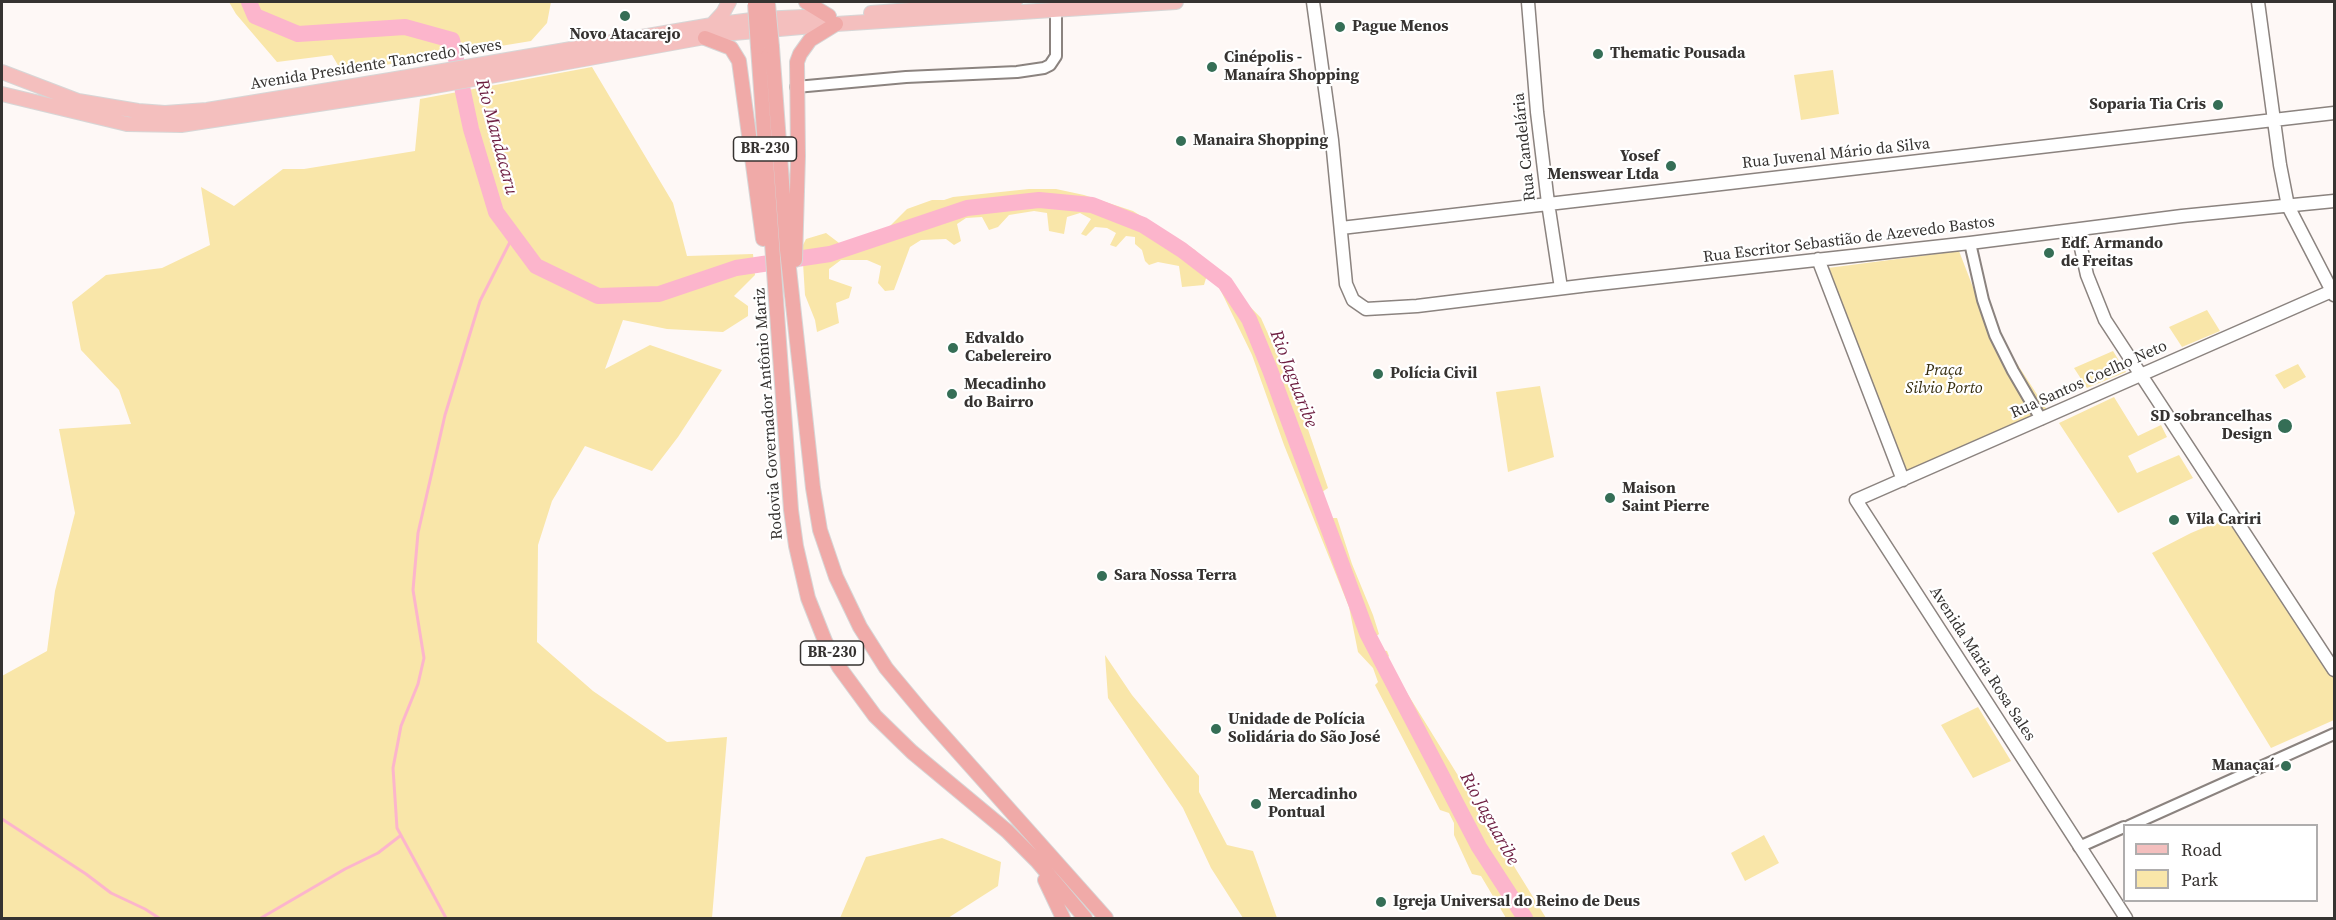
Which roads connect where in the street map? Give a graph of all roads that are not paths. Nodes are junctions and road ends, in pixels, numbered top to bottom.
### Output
1 (729, 2) edge
2 (806, 2) edge
3 (1015, 2) edge
4 (1176, 2) edge
5 (1313, 2) edge
6 (1528, 2) edge
7 (2258, 2) edge
8 (762, 3) edge
9 (1056, 10) junction
10 (833, 20) junction
11 (712, 25) junction
12 (760, 25) junction
13 (705, 38) junction
14 (2, 72) edge
15 (476, 72) junction
16 (428, 81) junction
17 (796, 87) junction
18 (2, 94) edge
19 (2334, 113) edge
20 (2275, 120) junction
21 (2334, 201) edge
22 (1548, 203) junction
23 (2288, 206) junction
24 (1341, 228) junction
25 (2077, 230) junction
26 (1970, 243) junction
27 (790, 253) junction
28 (770, 256) junction
29 (1818, 259) junction
30 (1561, 288) junction
31 (2334, 292) edge
32 (2141, 375) junction
33 (2041, 418) junction
34 (1903, 480) junction
35 (1856, 500) joint
36 (2334, 670) edge
37 (2334, 734) edge
38 (2131, 824) edge
39 (2123, 827) edge
40 (1007, 831) junction
41 (2079, 847) junction
42 (1063, 918) edge
43 (1085, 918) edge
44 (1106, 918) edge
45 (2126, 918) edge

1 - 11 main road
2 - 10 highway
3 - 10 main road
4 - 9 main road
5 - 24 main road
6 - 22 main road, Rua Candelária
7 - 20 main road
8 - 27 highway, BR-230, bridge
8 - 28 highway, BR-230, bridge
9 - 10 main road
9 - 17 street
10 - 12 main road
10 - 17 highway
11 - 12 main road, Avenida Presidente Tancredo Neves
11 - 15 main road, Avenida Presidente Tancredo Neves
12 - 13 main road, Avenida Presidente Tancredo Neves
13 - 15 main road, Avenida Presidente Tancredo Neves
13 - 28 highway
14 - 16 main road, Avenida Presidente Tancredo Neves
15 - 16 main road, Avenida Presidente Tancredo Neves
16 - 18 main road, Avenida Presidente Tancredo Neves
17 - 27 highway
19 - 20 main road, Rua Juvenal Mário da Silva
20 - 22 main road, Rua Juvenal Mário da Silva
20 - 23 main road
21 - 23 main road, Rua Escritor Sebastião de Azevedo Bastos
22 - 24 main road, Rua Juvenal Mário da Silva
22 - 30 main road, Rua Candelária
23 - 25 main road, Rua Escritor Sebastião de Azevedo Bastos
23 - 31 main road
24 - 30 main road, Rua Escritor Sebastião de Azevedo Bastos
25 - 26 main road, Rua Escritor Sebastião de Azevedo Bastos
25 - 32 main road
26 - 29 main road, Rua Escritor Sebastião de Azevedo Bastos
26 - 33 street
27 - 44 highway, Rodovia Governador Antônio Mariz / BR-230
28 - 40 highway, Rodovia Governador Antônio Mariz / BR-230
29 - 30 main road, Rua Escritor Sebastião de Azevedo Bastos
29 - 34 main road
31 - 32 main road, Rua Santos Coelho Neto
32 - 33 main road, Rua Santos Coelho Neto
32 - 36 main road
33 - 34 main road, Rua Santos Coelho Neto
34 - 35 main road, Rua Santos Coelho Neto
35 - 41 main road, Avenida Maria Rosa Sales
37 - 38 street
39 - 41 street
40 - 42 highway
40 - 43 highway, Rodovia Governador Antônio Mariz / BR-230
41 - 45 main road, Avenida Maria Rosa Sales

